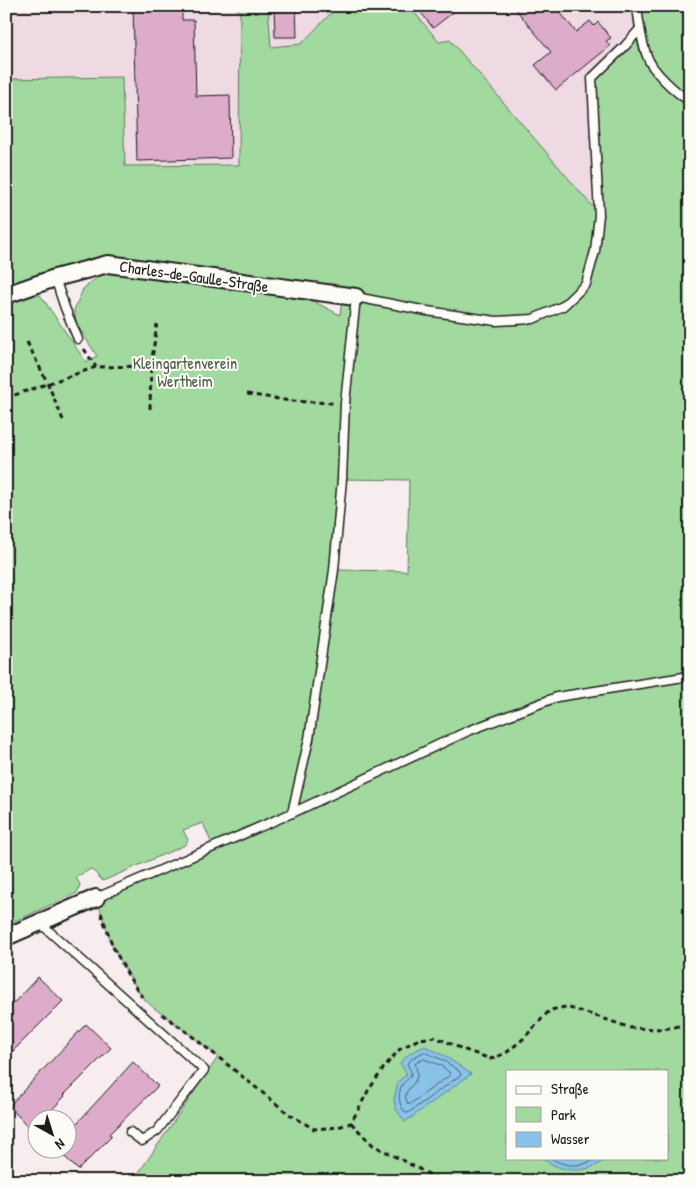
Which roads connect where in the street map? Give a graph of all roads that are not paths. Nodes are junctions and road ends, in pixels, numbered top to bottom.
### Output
1 (637, 6) edge
2 (640, 29) junction
3 (690, 101) edge
4 (55, 278) junction
5 (6, 295) edge
6 (356, 297) junction
7 (78, 340) road end
8 (690, 676) edge
9 (292, 813) junction
10 (96, 898) joint
11 (40, 923) junction
12 (6, 937) edge
13 (130, 1132) dead end

1 - 2 lane
2 - 3 lane
2 - 6 lane
4 - 5 street, Charles-de-Gaulle-Straße
4 - 6 street, Charles-de-Gaulle-Straße
4 - 7 lane
6 - 9 lane
8 - 9 lane
9 - 10 lane
10 - 11 street
11 - 12 street
11 - 13 lane

